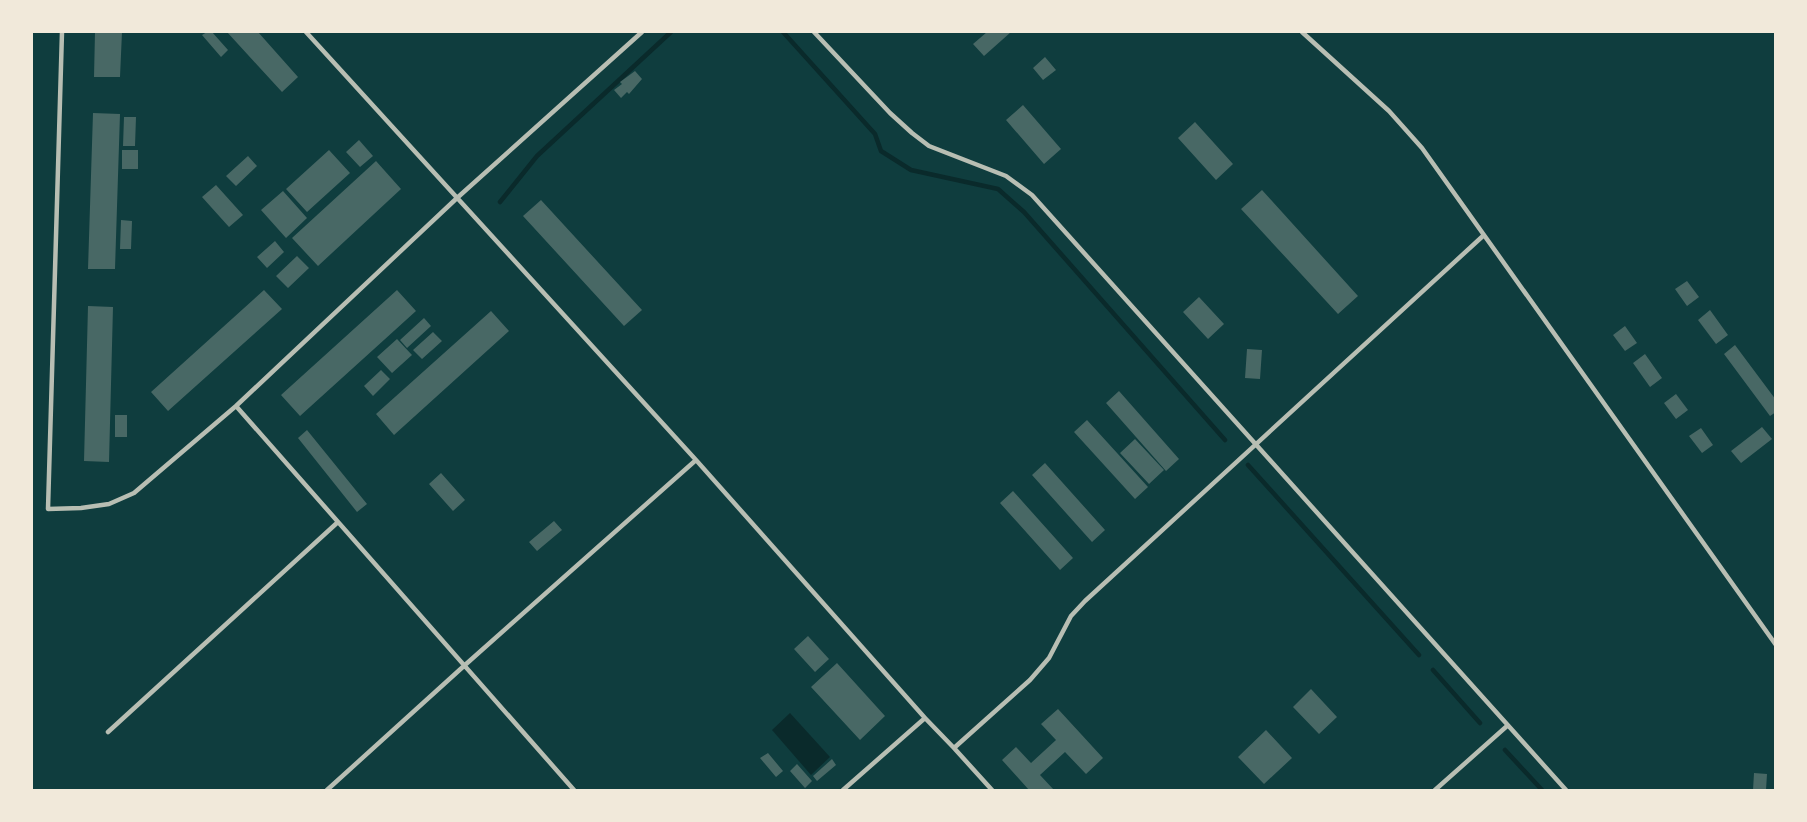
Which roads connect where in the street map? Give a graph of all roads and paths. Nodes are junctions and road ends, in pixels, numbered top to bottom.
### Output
1 (62, 32) edge
2 (306, 32) edge
3 (642, 32) edge
4 (814, 32) edge
5 (1302, 32) edge
6 (457, 198) junction
7 (1484, 235) junction
8 (236, 406) junction
9 (1255, 444) junction
10 (696, 460) junction
11 (338, 522) junction
12 (1776, 645) edge
13 (465, 665) junction
14 (926, 718) junction
15 (1507, 726) junction
16 (108, 732) dead end
17 (954, 748) junction
18 (327, 790) edge
19 (574, 790) edge
20 (843, 790) edge
21 (992, 790) edge
22 (1435, 790) edge
23 (1566, 790) edge

1 - 8 lane
2 - 6 lane
3 - 6 lane
4 - 9 lane
5 - 7 lane
6 - 8 lane
6 - 10 lane
7 - 9 lane
7 - 12 lane
8 - 11 lane
9 - 15 lane
9 - 17 lane
10 - 13 lane
10 - 14 lane
11 - 13 lane
11 - 16 lane
13 - 18 lane
13 - 19 lane
14 - 17 lane
14 - 20 lane
15 - 22 lane
15 - 23 lane
17 - 21 lane

